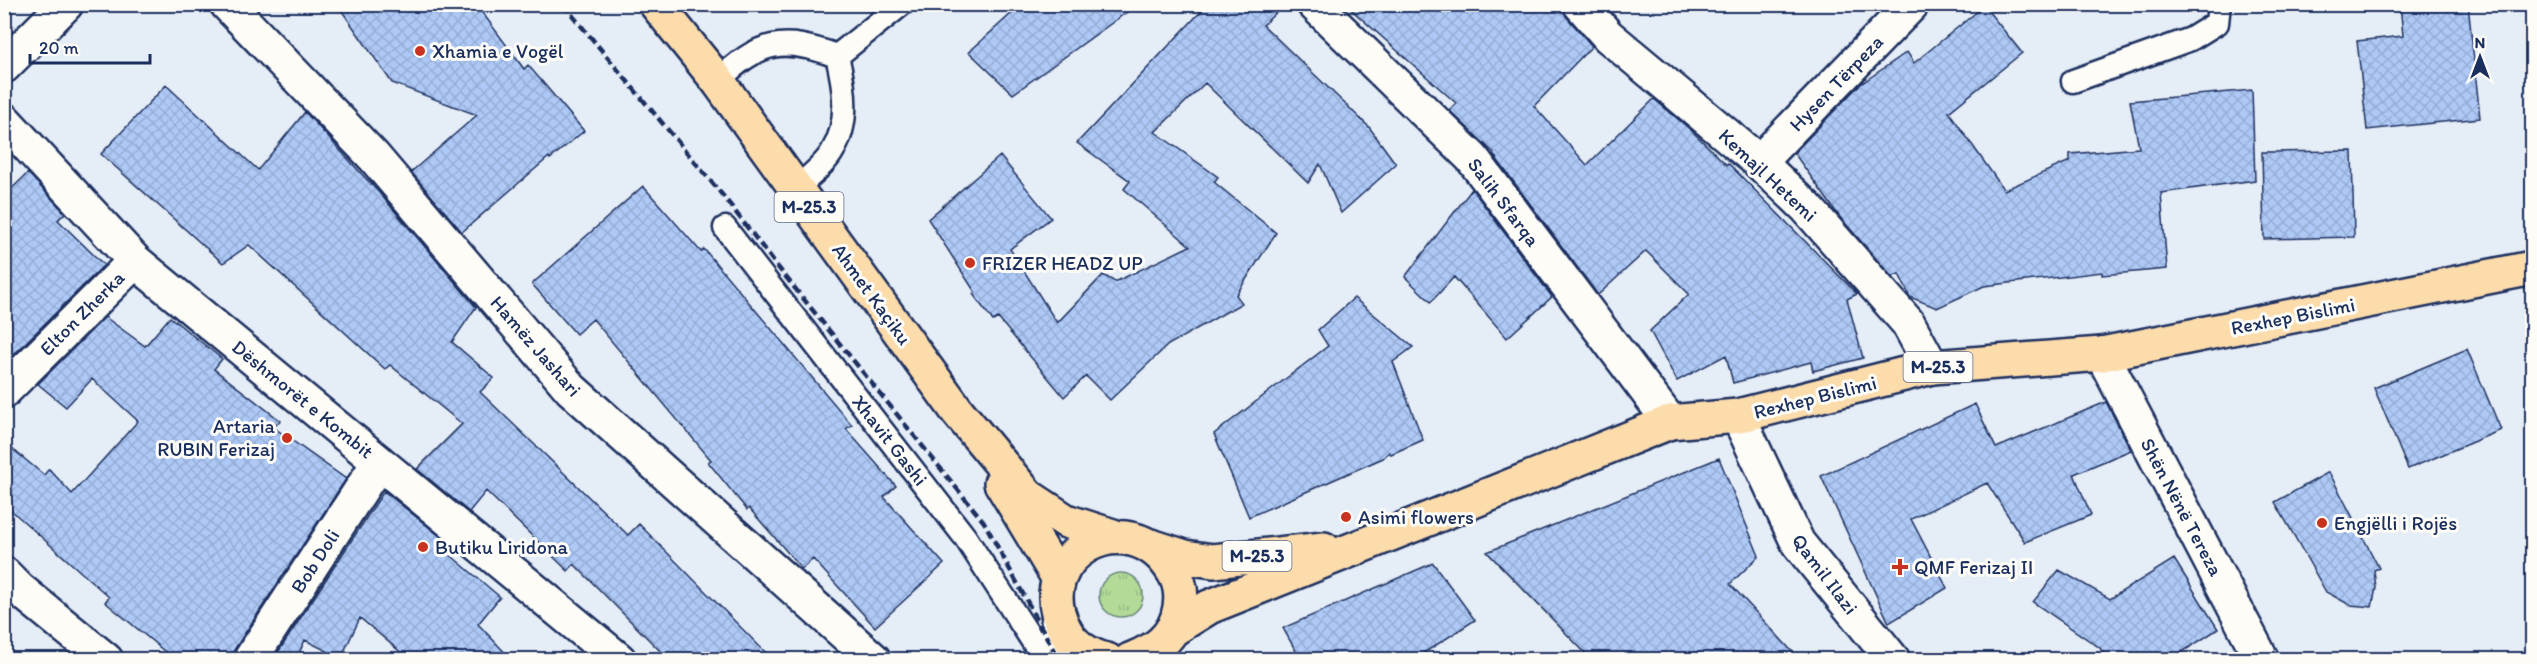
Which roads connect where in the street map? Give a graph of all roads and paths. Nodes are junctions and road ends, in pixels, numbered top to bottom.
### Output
1 (66, 4) edge
2 (227, 4) edge
3 (656, 4) edge
4 (902, 4) edge
5 (1314, 4) edge
6 (1581, 4) edge
7 (1912, 4) edge
8 (2219, 4) edge
9 (837, 56) junction
10 (4, 66) edge
11 (718, 81) junction
12 (2073, 81) dead end
13 (4, 120) edge
14 (1759, 162) junction
15 (796, 189) junction
16 (725, 228) dead end
17 (135, 261) junction
18 (2532, 268) edge
19 (2102, 354) junction
20 (1932, 367) junction
21 (4, 391) edge
22 (958, 412) junction
23 (1738, 416) junction
24 (1670, 422) junction
25 (379, 462) junction
26 (1113, 537) junction
27 (1364, 544) junction
28 (1151, 546) junction
29 (4, 574) edge
30 (1059, 579) junction
31 (1059, 617) junction
32 (1166, 644) edge
33 (1048, 657) edge
34 (1102, 659) edge
35 (106, 660) edge
36 (250, 660) edge
37 (619, 660) edge
38 (873, 660) edge
39 (1131, 660) edge
40 (1893, 660) edge
41 (2262, 660) edge

1 - 10 street
2 - 38 street, Hamëz Jashari
3 - 11 main road, Ahmet Kaçiku / M-25.3
4 - 9 lane
5 - 24 street, Salih Sfarqa
6 - 14 street, Kemajl Hetemi
7 - 14 street, Hysen Tërpeza
8 - 12 lane
9 - 11 lane
9 - 15 lane
11 - 15 main road, Ahmet Kaçiku / M-25.3
13 - 17 street, Dëshmorët e Kombit
14 - 20 street, Kemajl Hetemi
15 - 22 main road, Ahmet Kaçiku / M-25.3
16 - 33 lane, Xhavit Gashi
17 - 21 street, Elton Zherka
17 - 25 street, Dëshmorët e Kombit
18 - 19 main road, Rexhep Bislimi / M-25.3
19 - 20 main road, Rexhep Bislimi / M-25.3
19 - 41 street, Shën Nënë Tereza
20 - 23 main road, Rexhep Bislimi / M-25.3
22 - 26 main road, Ahmet Kaçiku / M-25.3
22 - 30 main road, Ahmet Kaçiku / M-25.3
23 - 24 main road, Rexhep Bislimi / M-25.3
23 - 40 street, Qamil Ilazi
24 - 27 main road, Rexhep Bislimi / M-25.3
25 - 36 street, Bob Doli
25 - 37 street, Dëshmorët e Kombit
26 - 28 main road, Ahmet Kaçiku
26 - 30 main road
27 - 28 main road, Rexhep Bislimi / M-25.3
27 - 32 main road, Rexhep Bislimi / M-25.3
28 - 32 main road
29 - 35 street
30 - 31 main road
31 - 33 street
31 - 34 main road
32 - 39 main road, Rexhep Bislimi
33 - 34 street

